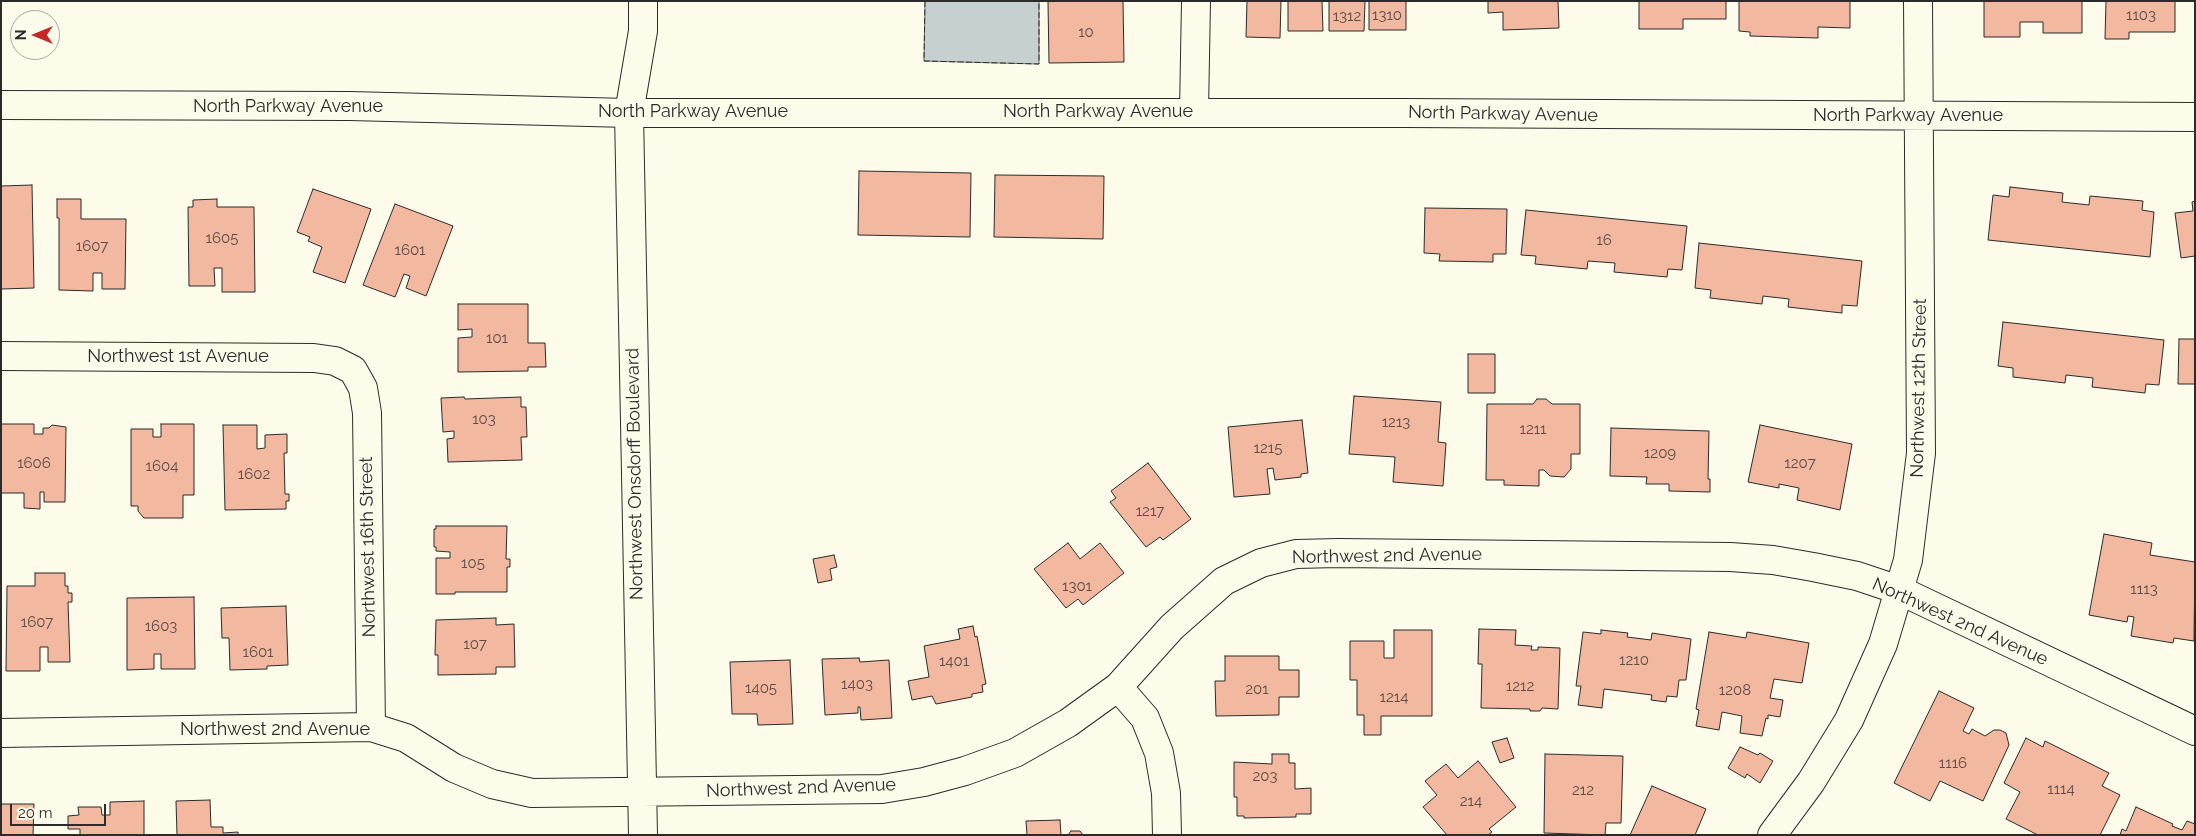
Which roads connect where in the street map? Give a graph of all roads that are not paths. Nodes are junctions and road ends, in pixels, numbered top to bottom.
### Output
1 (642, 1) edge
2 (1196, 1) edge
3 (1918, 1) edge
4 (1, 105) edge
5 (1194, 112) junction
6 (629, 113) junction
7 (1919, 115) junction
8 (2195, 117) edge
9 (1, 356) edge
10 (353, 370) joint
11 (1899, 590) junction
12 (1118, 687) junction
13 (371, 727) junction
14 (2195, 731) edge
15 (1, 733) edge
16 (643, 791) junction
17 (643, 835) edge
18 (1166, 835) edge
19 (1772, 835) edge

1 - 6 street, Northwest Onsdorff Boulevard
2 - 5 street
3 - 7 street, Northwest 12th Street
4 - 6 street, North Parkway Avenue
5 - 6 street, North Parkway Avenue
5 - 7 street, North Parkway Avenue
6 - 16 street, Northwest Onsdorff Boulevard
7 - 8 street, North Parkway Avenue
7 - 11 street, Northwest 12th Street
9 - 10 street, Northwest 1st Avenue
10 - 13 street, Northwest 16th Street
11 - 12 street, Northwest 2nd Avenue
11 - 14 street, Northwest 2nd Avenue
11 - 19 street, Northwest 12th Street
12 - 16 street, Northwest 2nd Avenue
12 - 18 street
13 - 15 street, Northwest 2nd Avenue
13 - 16 street, Northwest 2nd Avenue
16 - 17 street, Northwest Onsdorff Boulevard

